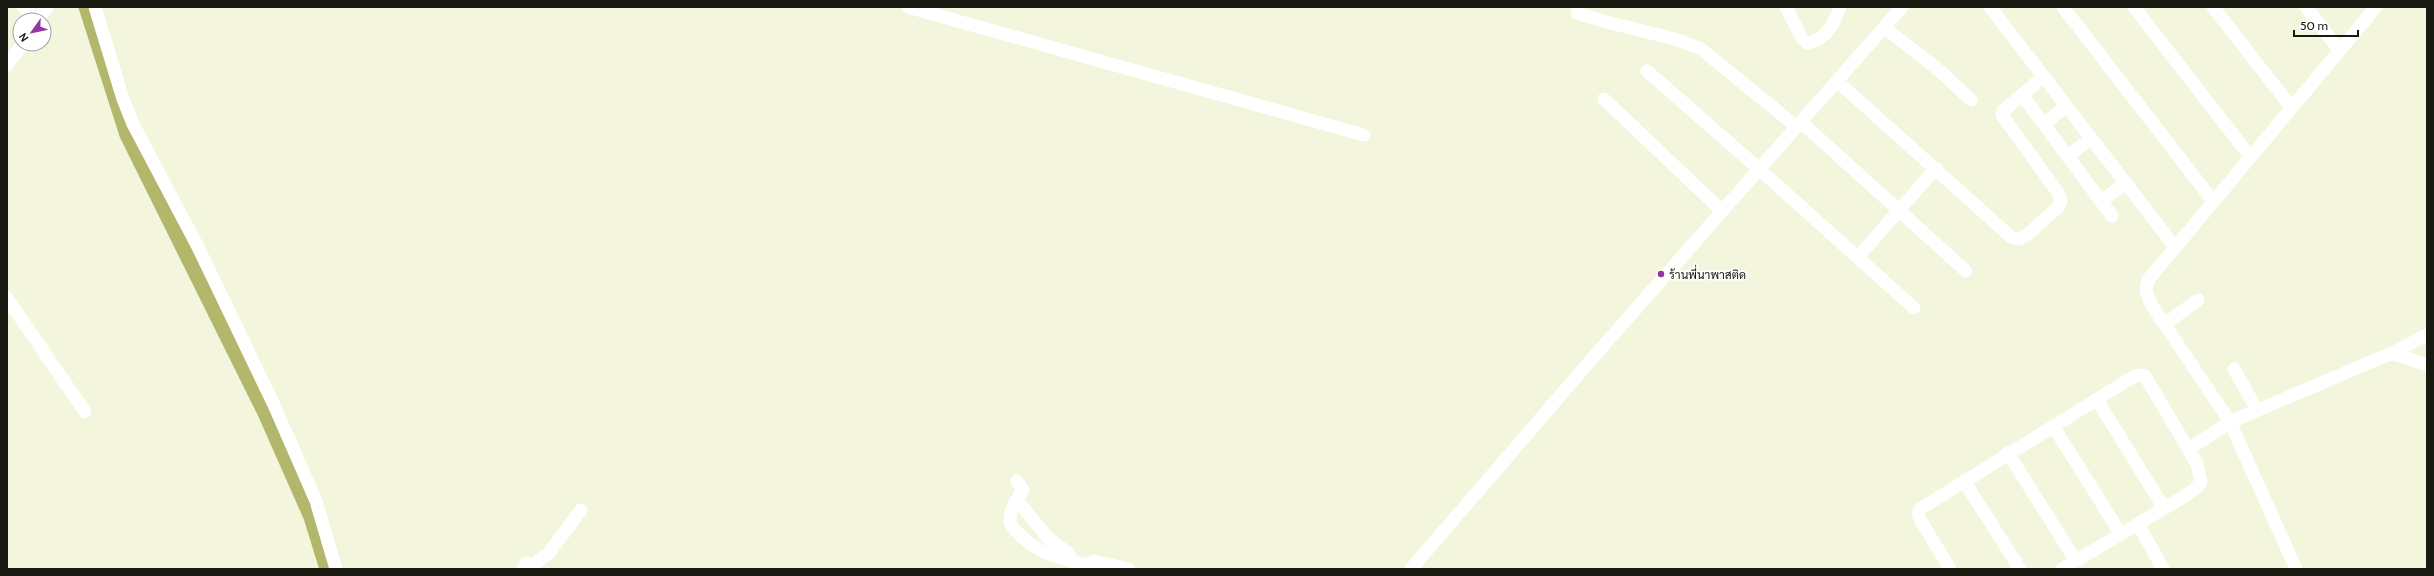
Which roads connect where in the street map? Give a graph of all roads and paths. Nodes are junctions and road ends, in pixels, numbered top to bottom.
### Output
1 (95, 7) edge
2 (908, 7) edge
3 (1786, 7) edge
4 (1840, 7) edge
5 (1902, 7) edge
6 (1990, 7) edge
7 (2063, 7) edge
8 (2134, 7) edge
9 (2213, 7) edge
10 (2306, 7) edge
11 (2376, 7) edge
12 (1577, 12) dead end
13 (1884, 27) junction
14 (2340, 51) junction
15 (17, 52) edge
16 (7, 65) edge
17 (1647, 71) dead end
18 (2044, 76) junction
19 (1837, 81) junction
20 (2022, 95) junction
21 (1604, 99) dead end
22 (1971, 100) dead end
23 (2066, 106) junction
24 (2291, 107) junction
25 (1799, 124) junction
26 (2044, 124) junction
27 (1364, 134) dead end
28 (2092, 138) junction
29 (2245, 150) dead end
30 (2068, 156) junction
31 (1936, 168) junction
32 (1759, 169) junction
33 (2126, 183) junction
34 (2101, 201) junction
35 (2213, 201) junction
36 (1899, 210) junction
37 (1722, 211) junction
38 (2112, 216) dead end
39 (2175, 247) junction
40 (1858, 257) junction
41 (1966, 270) dead end
42 (7, 298) edge
43 (2198, 300) dead end
44 (1914, 308) dead end
45 (2165, 324) junction
46 (2427, 335) edge
47 (2392, 353) junction
48 (2427, 365) edge
49 (2234, 369) dead end
50 (2097, 400) junction
51 (2257, 410) junction
52 (85, 412) dead end
53 (2230, 422) junction
54 (2053, 426) junction
55 (2188, 449) junction
56 (2008, 453) junction
57 (1017, 481) dead end
58 (1964, 481) junction
59 (1017, 500) junction
60 (2164, 508) junction
61 (581, 510) dead end
62 (2138, 524) junction
63 (2121, 534) junction
64 (2076, 561) junction
65 (1078, 565) edge
66 (336, 569) edge
67 (523, 569) edge
68 (1128, 569) edge
69 (1410, 569) edge
70 (1950, 569) edge
71 (2020, 569) edge
72 (2062, 569) edge
73 (2164, 569) edge
74 (2296, 569) edge

1 - 66 street
2 - 27 street
3 - 4 street
5 - 13 street
6 - 18 street
7 - 35 street
8 - 29 street
9 - 24 street
10 - 14 street
11 - 14 street
12 - 25 street
13 - 19 street
13 - 22 street
14 - 24 street
15 - 16 street
17 - 32 street
18 - 20 street
18 - 23 street
19 - 25 street
19 - 31 street
20 - 26 street
20 - 31 street
21 - 37 street
23 - 26 street
23 - 28 street
24 - 35 street
25 - 32 street
25 - 36 street
26 - 30 street
28 - 30 street
28 - 33 street
30 - 34 street
31 - 36 street
32 - 37 street
32 - 40 street
33 - 34 street
33 - 39 street
34 - 38 street
35 - 39 street
36 - 40 street
36 - 41 street
37 - 69 street
39 - 45 street
40 - 44 street
42 - 52 street
43 - 45 street
45 - 53 street
46 - 47 street
47 - 48 street
47 - 51 street
49 - 51 street
50 - 54 street
50 - 55 street
50 - 60 street
51 - 53 street
53 - 55 street
53 - 74 street
54 - 56 street
54 - 63 street
55 - 60 street
56 - 58 street
56 - 64 street
57 - 59 street
58 - 70 street
58 - 71 street
59 - 65 street
59 - 65 street
60 - 62 street
61 - 67 street
62 - 63 street
62 - 73 street
63 - 64 street
64 - 72 street
65 - 68 street

